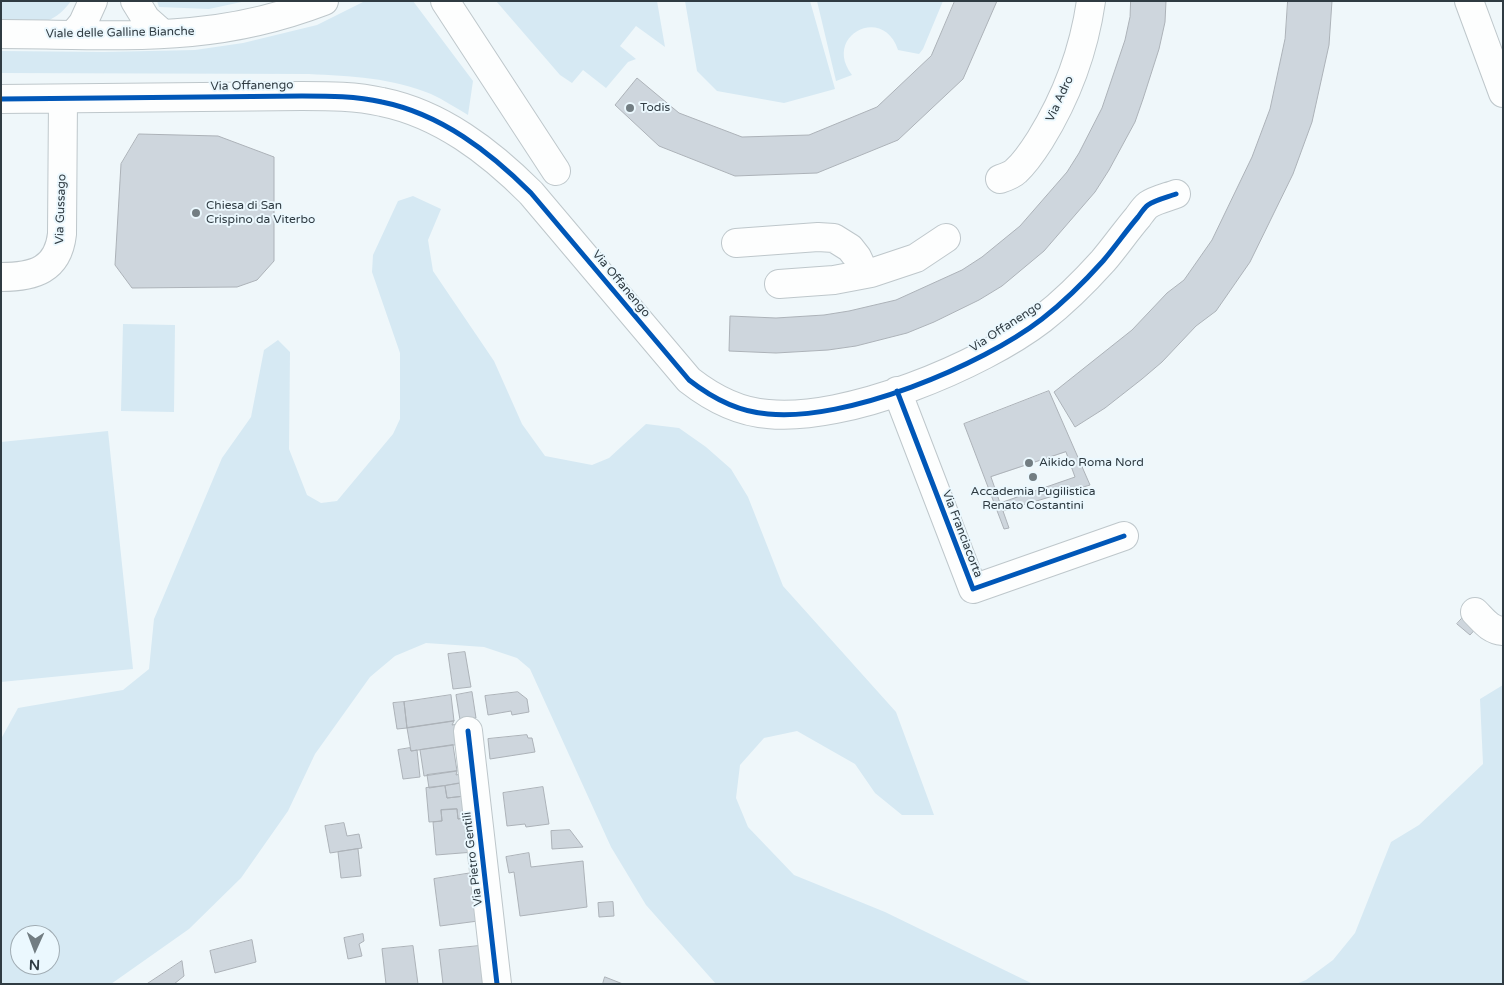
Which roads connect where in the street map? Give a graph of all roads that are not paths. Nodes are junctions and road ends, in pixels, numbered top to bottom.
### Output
1 (93, 1) edge
2 (135, 1) edge
3 (324, 1) edge
4 (445, 1) edge
5 (1091, 1) edge
6 (1469, 1) edge
7 (1, 34) edge
8 (74, 34) junction
9 (164, 34) junction
10 (1501, 90) edge
11 (1, 99) edge
12 (63, 99) junction
13 (556, 172) dead end
14 (1000, 179) dead end
15 (1176, 194) dead end
16 (946, 238) dead end
17 (736, 243) dead end
18 (865, 274) junction
19 (1, 277) edge
20 (779, 284) dead end
21 (898, 391) junction
22 (1124, 536) dead end
23 (1475, 612) dead end
24 (1503, 631) edge
25 (468, 731) dead end
26 (497, 984) edge

1 - 8 street
2 - 9 street
3 - 9 street, Viale delle Galline Bianche
4 - 13 street
5 - 14 street, Via Adro
6 - 10 street
7 - 8 street, Viale delle Galline Bianche
8 - 9 street, Viale delle Galline Bianche
11 - 12 street, Via Offanengo
12 - 19 street, Via Gussago
12 - 21 street, Via Offanengo
15 - 21 street, Via Offanengo
16 - 18 street
17 - 18 street
18 - 20 street
21 - 22 street, Via Franciacorta
23 - 24 street
25 - 26 street, Via Pietro Gentili

